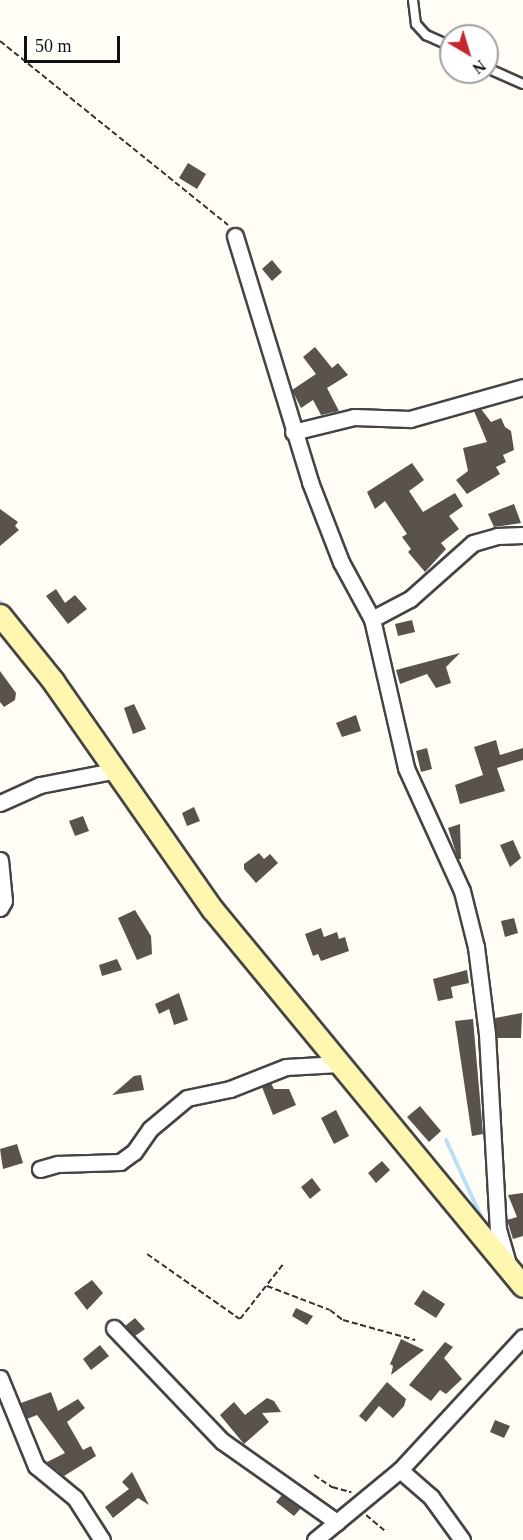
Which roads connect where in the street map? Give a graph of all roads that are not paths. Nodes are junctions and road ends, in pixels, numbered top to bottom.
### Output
1 (413, 0) edge
2 (439, 41) edge
3 (499, 73) edge
4 (523, 84) edge
5 (235, 236) road end
6 (523, 387) edge
7 (293, 432) junction
8 (523, 536) edge
9 (0, 615) edge
10 (372, 619) junction
11 (113, 771) junction
12 (0, 803) edge
13 (0, 860) edge
14 (0, 908) edge
15 (339, 1064) junction
16 (40, 1169) dead end
17 (510, 1269) junction
18 (523, 1286) edge
19 (114, 1329) dead end
20 (523, 1337) edge
21 (0, 1378) edge
22 (400, 1470) junction
23 (337, 1522) junction
24 (102, 1540) edge
25 (315, 1540) edge
26 (462, 1540) edge

1 - 2 lane
3 - 4 lane
5 - 7 street
6 - 7 street
7 - 10 street
8 - 10 street
9 - 11 street
10 - 17 street
11 - 12 street
11 - 15 street
13 - 14 street
15 - 16 street
15 - 17 street
17 - 18 street
19 - 23 street
20 - 22 street
21 - 24 street
22 - 23 street
22 - 26 street
23 - 25 street

